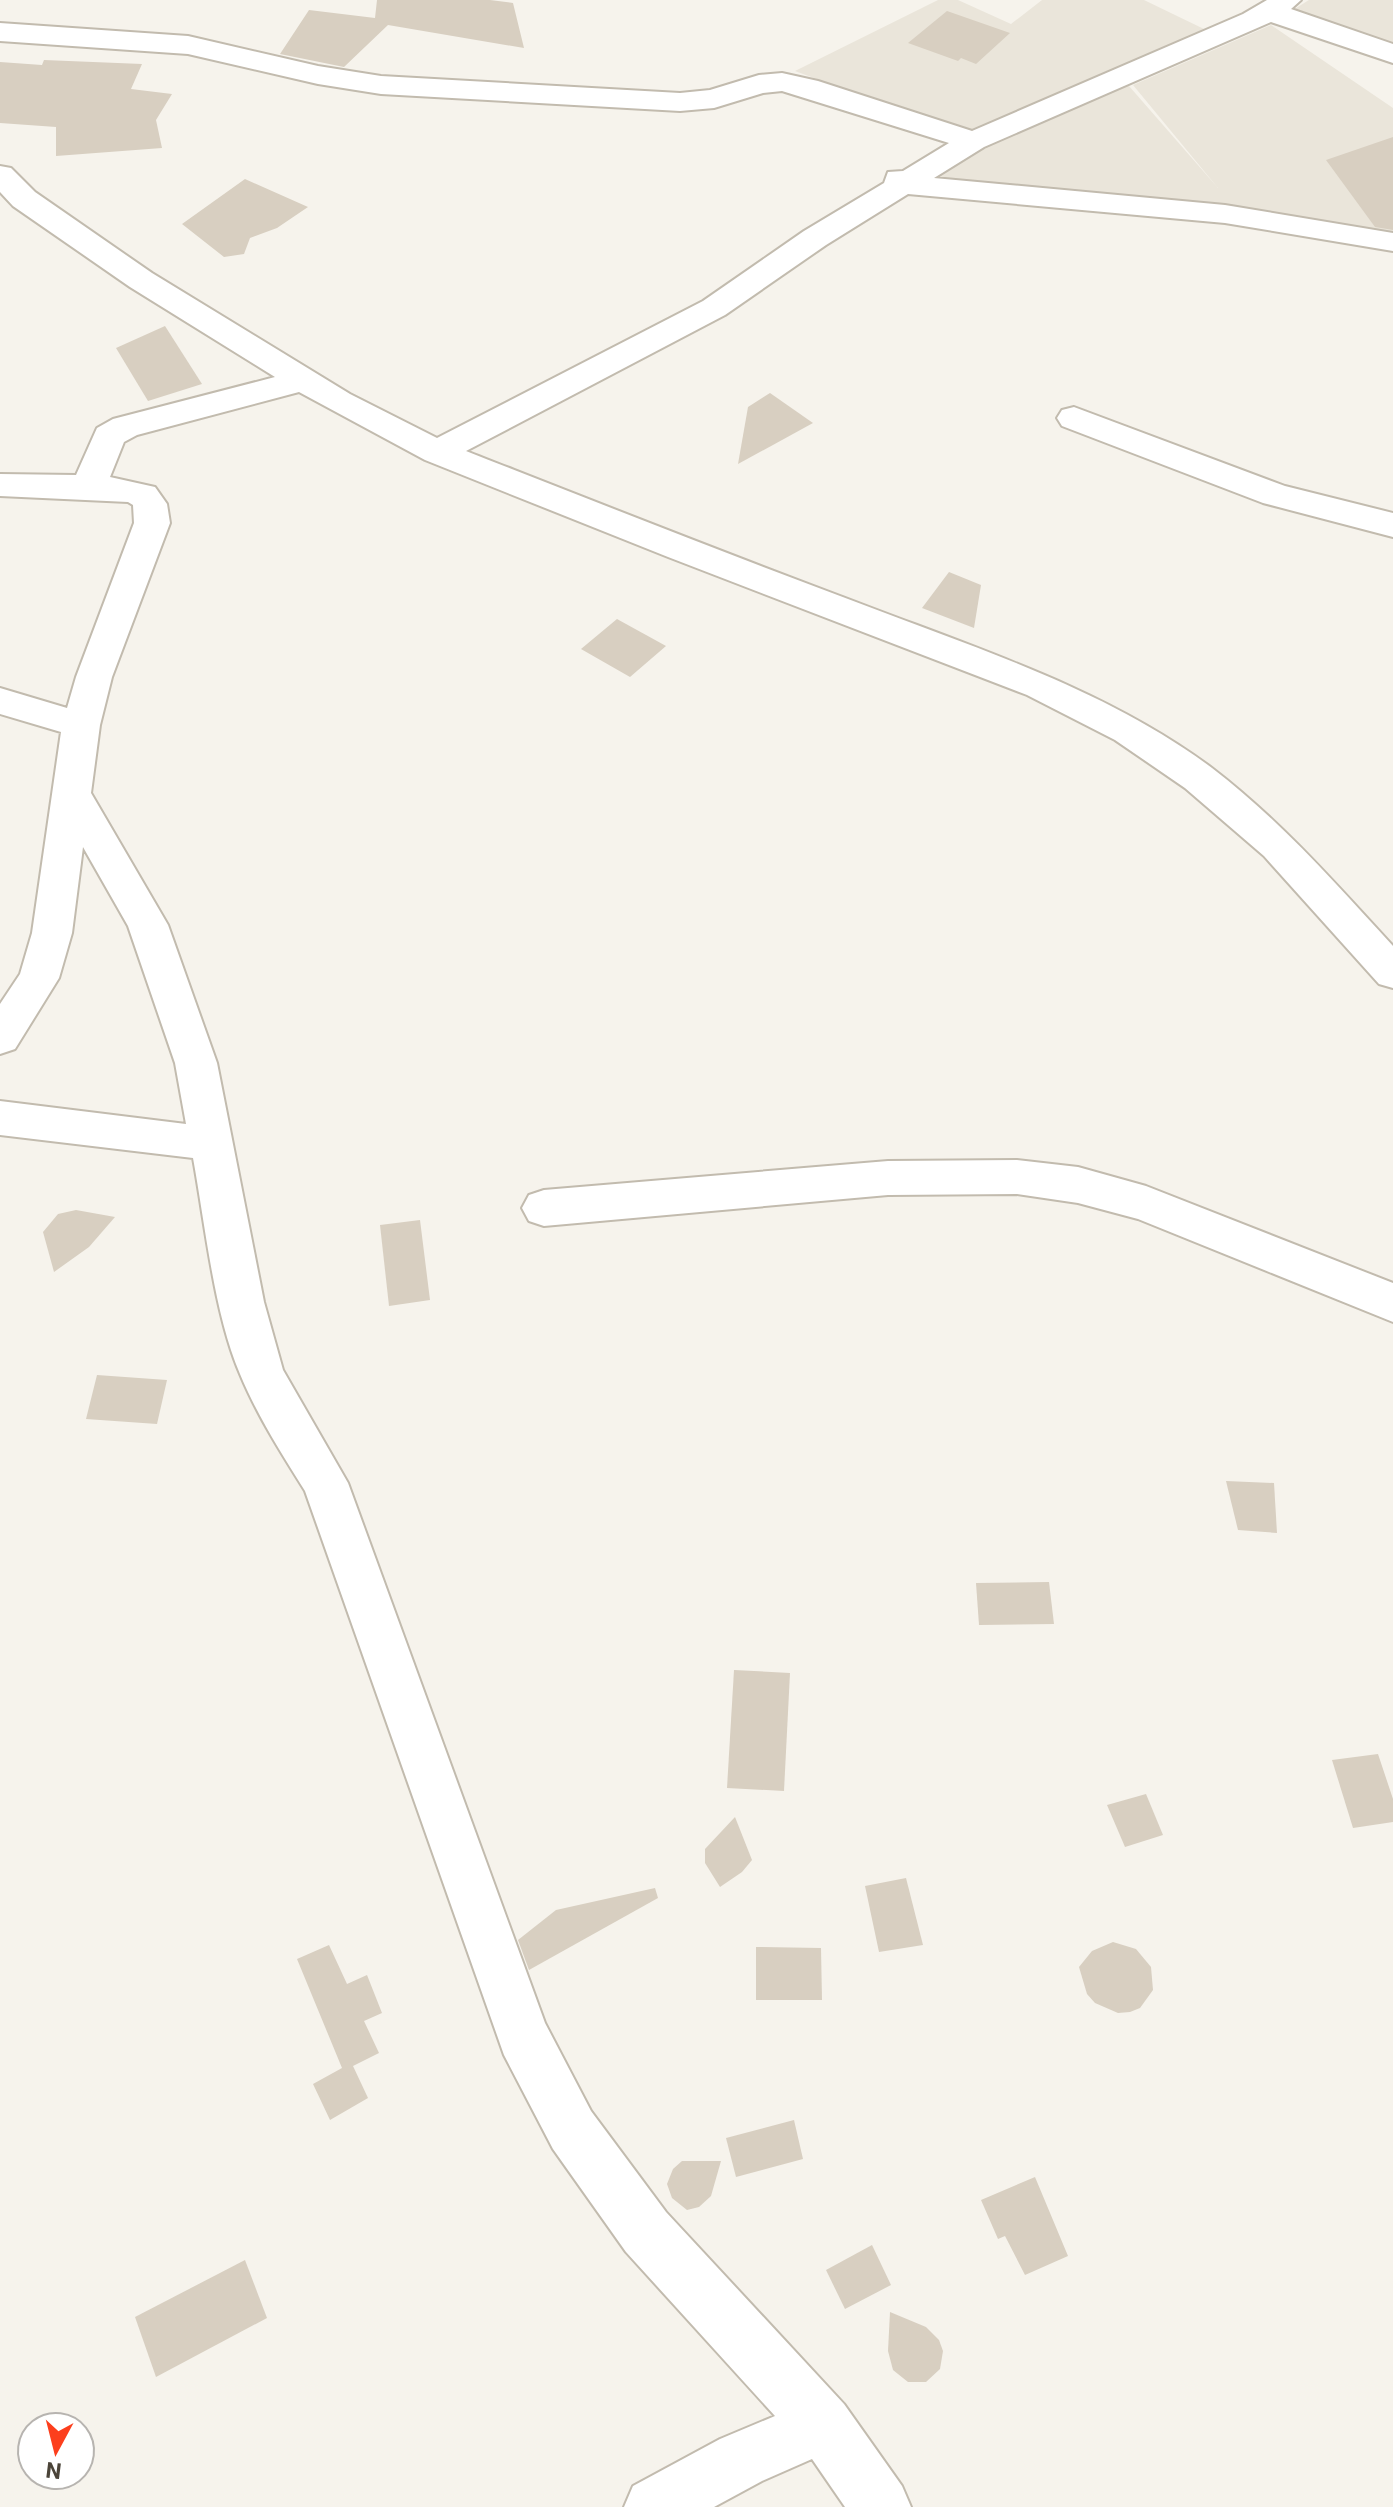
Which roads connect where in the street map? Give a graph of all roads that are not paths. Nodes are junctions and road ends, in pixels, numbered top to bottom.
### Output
1 (1277, 6) edge
2 (0, 32) edge
3 (1393, 54) edge
4 (901, 117) junction
5 (973, 141) junction
6 (0, 175) edge
7 (899, 184) junction
8 (1393, 242) edge
9 (303, 380) junction
10 (1074, 418) dead end
11 (437, 452) junction
12 (0, 485) edge
13 (89, 487) junction
14 (1393, 525) edge
15 (0, 701) edge
16 (81, 725) junction
17 (72, 794) junction
18 (1393, 973) edge
19 (0, 1038) edge
20 (0, 1118) edge
21 (212, 1143) junction
22 (544, 1208) dead end
23 (1393, 1303) edge
24 (823, 2425) junction
25 (654, 2507) edge
26 (881, 2507) edge

1 - 3 street
1 - 5 street
2 - 4 street
4 - 5 street
4 - 7 street
5 - 7 street
6 - 9 street
7 - 8 street
7 - 11 street
9 - 11 street
9 - 13 street
10 - 14 street
11 - 18 street
12 - 13 street
13 - 16 street
15 - 16 street
16 - 17 street
17 - 19 street
17 - 21 street
20 - 21 street
21 - 24 street
22 - 23 street
24 - 25 street
24 - 26 street

